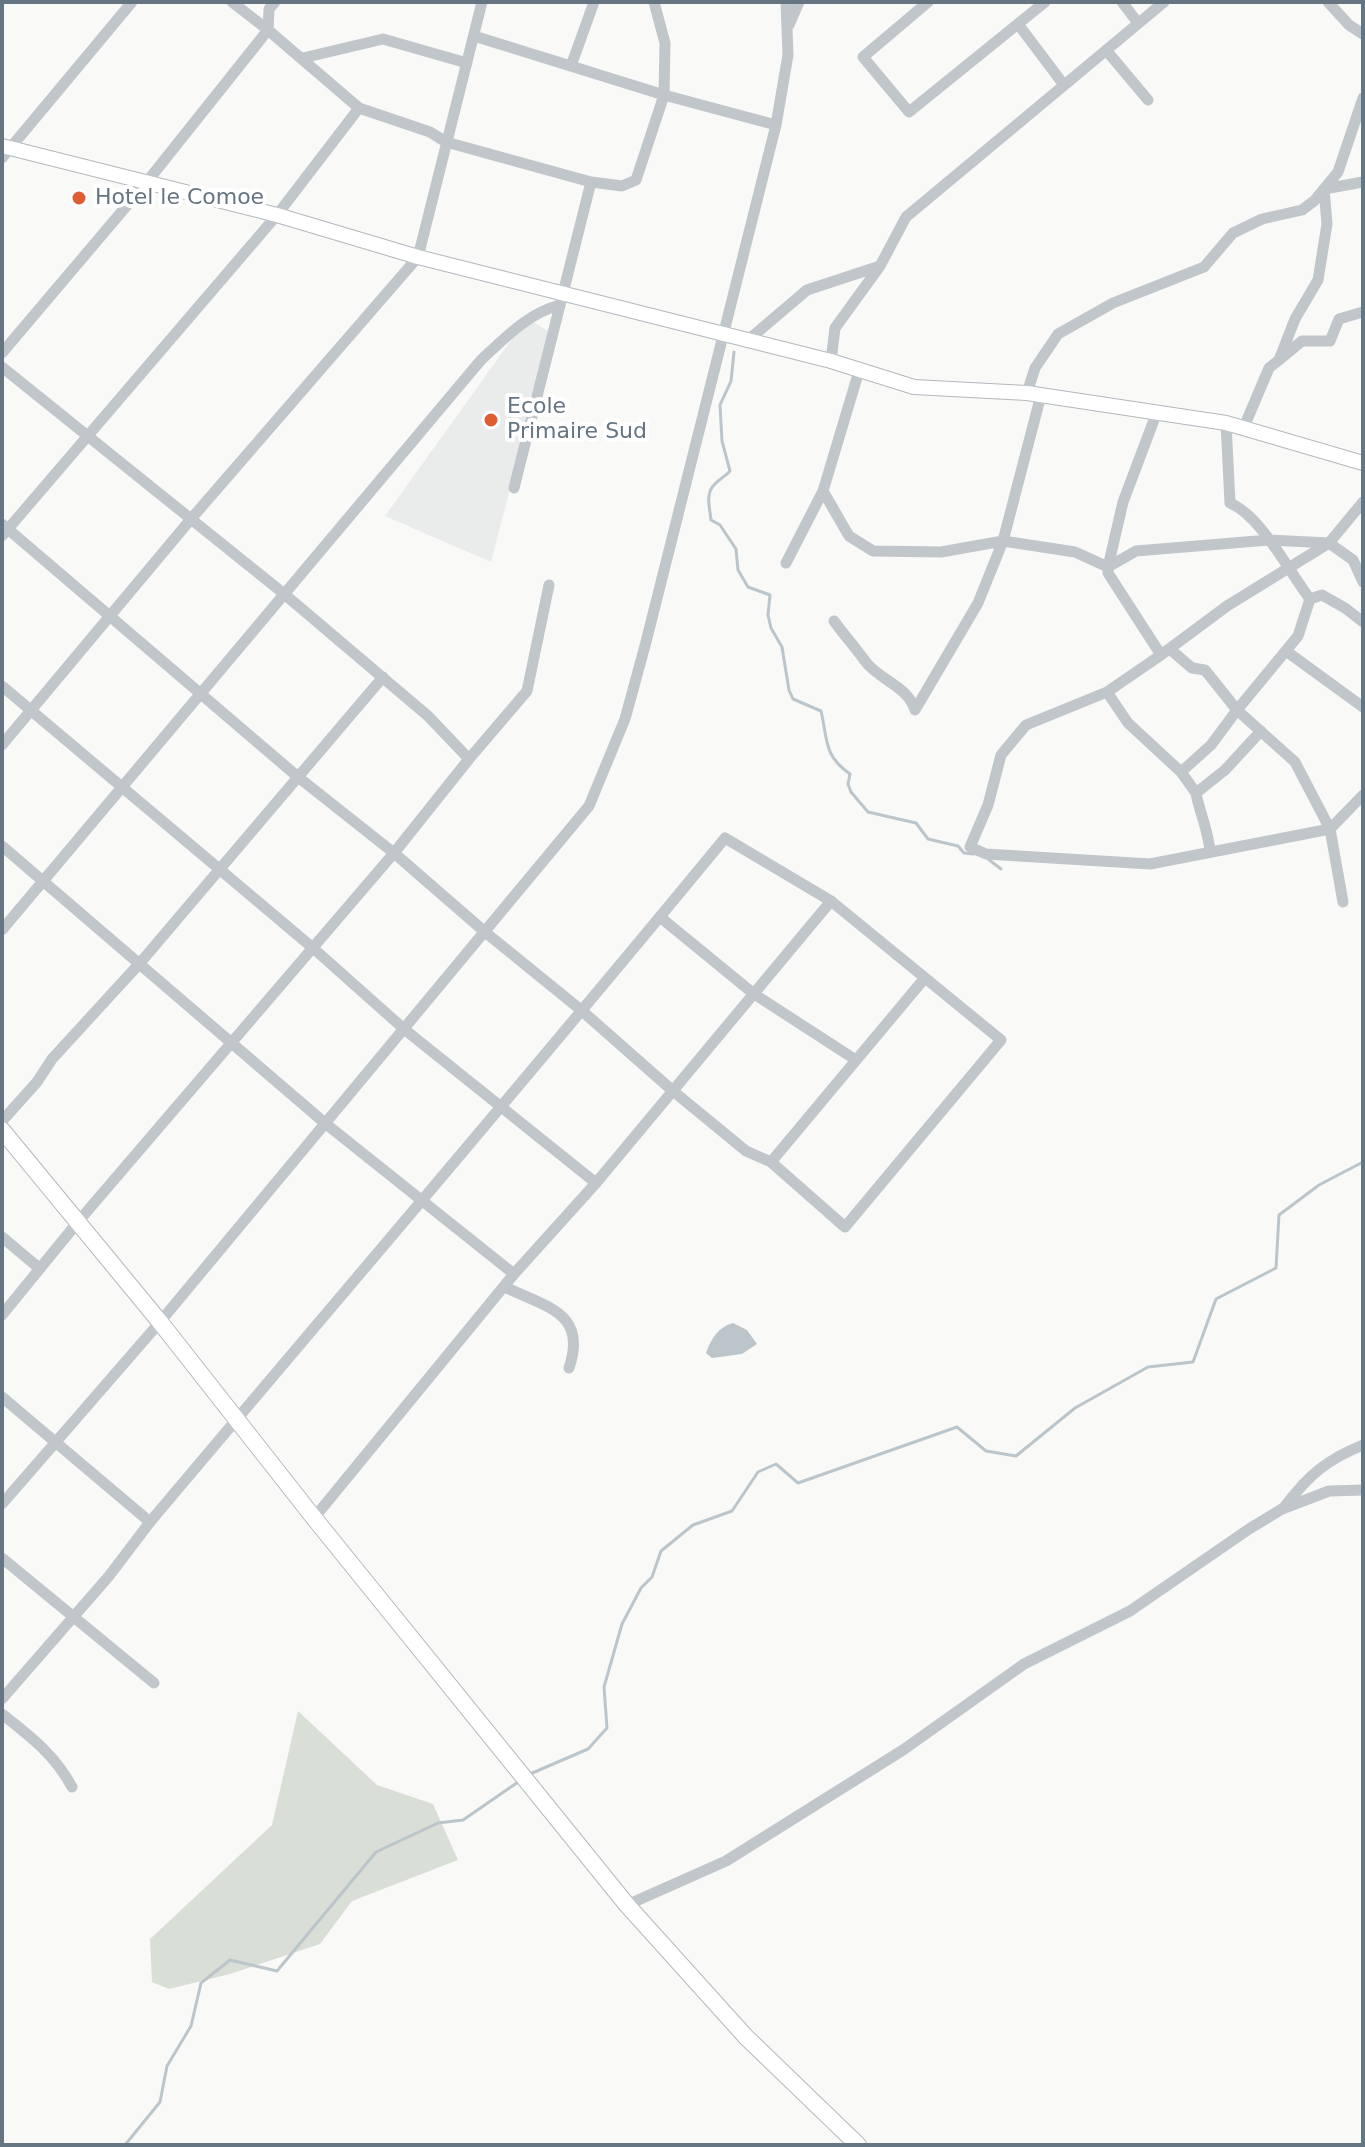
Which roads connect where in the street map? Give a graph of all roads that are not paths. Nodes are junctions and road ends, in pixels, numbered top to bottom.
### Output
1 (132, 2) edge
2 (232, 2) edge
3 (275, 2) edge
4 (482, 2) edge
5 (594, 2) edge
6 (654, 2) edge
7 (786, 2) edge
8 (799, 2) edge
9 (928, 2) edge
10 (1045, 2) edge
11 (1122, 2) edge
12 (1164, 2) edge
13 (1328, 2) edge
14 (1138, 23) junction
15 (1018, 24) junction
16 (787, 29) junction
17 (268, 30) junction
18 (1363, 34) edge
19 (474, 36) junction
20 (1106, 50) junction
21 (303, 58) junction
22 (467, 63) junction
23 (571, 66) junction
24 (1064, 85) junction
25 (664, 95) junction
26 (1363, 98) edge
27 (1148, 100) dead end
28 (359, 108) junction
29 (776, 125) junction
30 (446, 142) junction
31 (5, 151) edge
32 (591, 182) junction
33 (1363, 182) edge
34 (146, 183) junction
35 (1324, 189) junction
36 (277, 215) junction
37 (418, 257) junction
38 (880, 266) junction
39 (561, 300) junction
40 (1363, 312) edge
41 (722, 335) junction
42 (747, 341) junction
43 (2, 353) edge
44 (1279, 360) junction
45 (831, 361) junction
46 (2, 367) edge
47 (859, 371) junction
48 (1034, 394) junction
49 (1157, 412) junction
50 (1226, 423) junction
51 (1244, 427) junction
52 (87, 436) junction
53 (1363, 463) edge
54 (514, 488) dead end
55 (823, 491) junction
56 (1363, 502) edge
57 (191, 519) junction
58 (4, 530) edge
59 (1269, 540) junction
60 (1003, 541) junction
61 (1329, 543) junction
62 (786, 563) dead end
63 (1108, 567) junction
64 (1287, 569) junction
65 (1363, 582) edge
66 (549, 585) dead end
67 (283, 593) junction
68 (1310, 599) junction
69 (110, 618) junction
70 (834, 621) dead end
71 (1363, 622) edge
72 (1286, 651) junction
73 (1166, 653) junction
74 (383, 677) junction
75 (2, 686) edge
76 (1107, 692) junction
77 (200, 693) junction
78 (1363, 707) edge
79 (32, 710) junction
80 (1237, 710) junction
81 (1261, 731) junction
82 (2, 745) edge
83 (469, 759) junction
84 (1181, 772) junction
85 (298, 777) junction
86 (122, 786) junction
87 (1196, 793) junction
88 (1363, 795) edge
89 (1330, 829) junction
90 (2, 846) edge
91 (1210, 852) junction
92 (394, 853) junction
93 (220, 869) junction
94 (43, 882) junction
95 (831, 901) junction
96 (1343, 902) dead end
97 (660, 917) junction
98 (2, 930) edge
99 (485, 932) junction
100 (313, 948) junction
101 (140, 963) junction
102 (924, 979) junction
103 (754, 994) junction
104 (581, 1010) junction
105 (404, 1029) junction
106 (233, 1041) junction
107 (856, 1060) junction
108 (673, 1091) junction
109 (501, 1108) junction
110 (2, 1121) edge
111 (326, 1124) junction
112 (2, 1130) edge
113 (771, 1162) junction
114 (596, 1183) junction
115 (422, 1202) junction
116 (77, 1223) junction
117 (2, 1237) edge
118 (39, 1268) junction
119 (514, 1274) junction
120 (505, 1287) junction
121 (2, 1315) edge
122 (160, 1322) junction
123 (569, 1368) dead end
124 (2, 1397) edge
125 (238, 1420) junction
126 (56, 1443) junction
127 (1363, 1445) edge
128 (1363, 1490) edge
129 (2, 1504) edge
130 (1282, 1509) junction
131 (314, 1518) junction
132 (150, 1522) junction
133 (2, 1558) edge
134 (73, 1616) junction
135 (154, 1683) dead end
136 (2, 1699) edge
137 (2, 1714) edge
138 (72, 1787) dead end
139 (627, 1905) junction
140 (858, 2145) edge

1 - 31 street
2 - 17 street
3 - 17 street
4 - 19 street
5 - 23 street
6 - 25 street
7 - 16 street
8 - 16 street
9 - 15 street
10 - 15 street
11 - 14 street
12 - 14 street
13 - 18 street
14 - 20 street
15 - 24 street
16 - 29 street
17 - 21 street
17 - 34 street
19 - 22 street
19 - 23 street
20 - 24 street
20 - 27 street
21 - 22 street
21 - 28 street
22 - 30 street
23 - 25 street
24 - 38 street
25 - 29 street
25 - 32 street
26 - 35 street
28 - 30 street
28 - 36 street
29 - 41 street
30 - 32 street
30 - 37 street
31 - 34 main road
32 - 39 street
33 - 35 street
34 - 36 main road
34 - 43 street
35 - 44 street
35 - 48 street
36 - 37 main road
36 - 52 street
37 - 39 main road
37 - 57 street
38 - 42 street
38 - 45 street
39 - 41 main road
39 - 54 street
39 - 67 street
40 - 44 street
41 - 42 main road
41 - 99 street
42 - 45 main road
44 - 51 street
45 - 47 main road
46 - 52 street
47 - 48 main road
47 - 55 street
48 - 49 main road
48 - 60 street
49 - 50 main road
49 - 63 street
50 - 51 main road
50 - 59 street
51 - 53 main road
52 - 57 street
52 - 58 street
55 - 60 street
55 - 62 street
56 - 61 street
57 - 67 street
57 - 69 street
58 - 69 street
59 - 61 street
59 - 63 street
59 - 64 street
60 - 63 street
60 - 70 street
61 - 64 street
61 - 65 street
63 - 73 street
64 - 68 street
64 - 73 street
66 - 83 street
67 - 74 street
67 - 77 street
68 - 71 street
68 - 72 street
69 - 77 street
69 - 79 street
72 - 78 street
72 - 80 street
73 - 76 street
73 - 80 street
74 - 83 street
74 - 85 street
75 - 79 street
76 - 84 street
76 - 91 street
77 - 85 street
77 - 86 street
79 - 82 street
79 - 86 street
80 - 81 street
80 - 84 street
81 - 87 street
81 - 89 street
83 - 92 street
84 - 87 street
85 - 92 street
85 - 93 street
86 - 93 street
86 - 94 street
87 - 91 street
88 - 89 street
89 - 91 street
89 - 96 street
90 - 94 street
92 - 99 street
92 - 100 street
93 - 100 street
93 - 101 street
94 - 98 street
94 - 101 street
95 - 97 street
95 - 102 street
95 - 103 street
97 - 103 street
97 - 104 street
99 - 104 street
99 - 105 street
100 - 105 street
100 - 106 street
101 - 106 street
101 - 110 street
102 - 107 street
102 - 113 street
103 - 107 street
103 - 108 street
104 - 108 street
104 - 109 street
105 - 109 street
105 - 111 street
106 - 111 street
106 - 116 street
107 - 113 street
108 - 113 street
108 - 114 street
109 - 114 street
109 - 115 street
111 - 115 street
111 - 122 street
112 - 116 highway
114 - 119 street
115 - 119 street
115 - 125 street
116 - 118 street
116 - 122 highway
117 - 118 street
118 - 121 street
119 - 120 street
120 - 123 street
120 - 131 street
122 - 125 highway
122 - 126 street
124 - 126 street
125 - 131 highway
125 - 132 street
126 - 129 street
126 - 132 street
127 - 130 street
128 - 130 street
130 - 139 street
131 - 139 highway
132 - 134 street
133 - 134 street
134 - 135 street
134 - 136 street
137 - 138 street
139 - 140 highway

